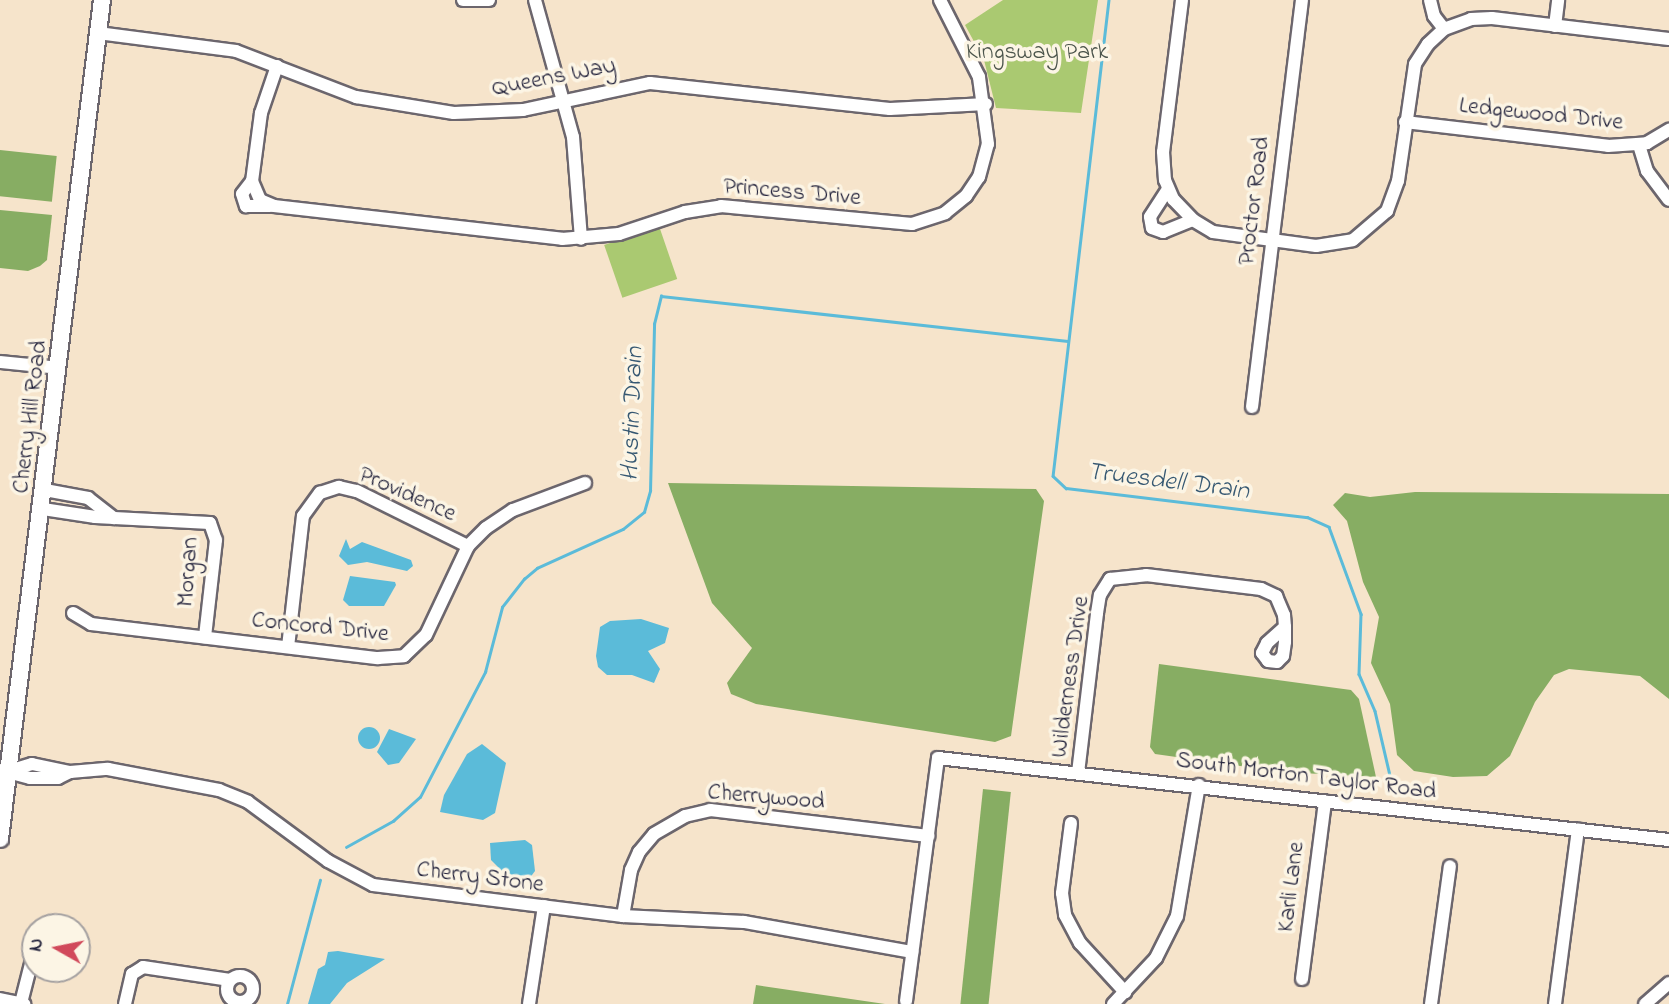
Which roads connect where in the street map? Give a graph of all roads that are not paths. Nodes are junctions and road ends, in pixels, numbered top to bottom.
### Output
1 (102, 0) edge
2 (463, 0) edge
3 (489, 0) edge
4 (536, 0) edge
5 (940, 0) edge
6 (1182, 0) edge
7 (1302, 0) edge
8 (1430, 0) edge
9 (1558, 0) edge
10 (1555, 26) junction
11 (1444, 29) junction
12 (98, 33) junction
13 (1669, 40) edge
14 (277, 66) junction
15 (564, 100) junction
16 (986, 104) junction
17 (1405, 122) junction
18 (1669, 131) edge
19 (1639, 145) junction
20 (1652, 178) junction
21 (1669, 182) edge
22 (1168, 189) junction
23 (1669, 200) edge
24 (1193, 220) junction
25 (581, 239) junction
26 (1272, 240) junction
27 (0, 362) edge
28 (59, 368) junction
29 (1252, 407) dead end
30 (585, 483) dead end
31 (45, 490) junction
32 (43, 509) junction
33 (115, 519) junction
34 (468, 546) junction
35 (73, 613) dead end
36 (1284, 627) dead end
37 (205, 637) junction
38 (288, 647) junction
39 (4, 770) edge
40 (1078, 773) junction
41 (1199, 785) junction
42 (1325, 801) junction
43 (1071, 823) dead end
44 (1578, 830) junction
45 (928, 836) junction
46 (0, 839) edge
47 (1669, 840) edge
48 (1450, 866) dead end
49 (544, 906) junction
50 (623, 916) junction
51 (912, 952) junction
52 (1302, 979) dead end
53 (230, 980) dead end
54 (27, 983) edge
55 (1669, 983) edge
56 (1125, 992) junction
57 (0, 999) edge
58 (905, 1002) dead end
59 (22, 1003) edge
60 (125, 1004) edge
61 (529, 1004) edge
62 (1113, 1004) edge
63 (1431, 1004) edge
64 (1555, 1004) edge
65 (1645, 1004) edge

1 - 12 main road, Cherry Hill Road
2 - 3 street
4 - 15 street
5 - 16 street, Princess Drive
6 - 22 street
7 - 26 street, Proctor Road
8 - 11 street
9 - 10 street
10 - 11 street
10 - 13 street
11 - 17 street
12 - 14 street, Queens Way
12 - 28 main road, Cherry Hill Road
14 - 15 street, Queens Way
14 - 25 street, Princess Drive
15 - 16 street, Queens Way
15 - 25 street
16 - 25 street, Princess Drive
17 - 19 street, Ledgewood Drive
17 - 26 street
18 - 19 street, Ledgewood Drive
19 - 20 street
20 - 21 street
20 - 23 street
22 - 24 street
22 - 24 street
24 - 26 street
26 - 29 street, Proctor Road
27 - 28 street
28 - 31 main road, Cherry Hill Road
30 - 34 street, Concord Drive
31 - 32 main road, Cherry Hill Road
31 - 33 street
32 - 33 street
32 - 39 main road, Cherry Hill Road
33 - 37 street, Morgan
34 - 38 street, Concord Drive
34 - 38 street, Providence
35 - 37 street, Concord Drive
36 - 40 street, Wilderness Drive
37 - 38 street, Concord Drive
39 - 46 main road, Cherry Hill Road
39 - 49 street, Cherry Stone
40 - 41 street, South Morton Taylor Road
40 - 45 street, South Morton Taylor Road
41 - 42 street, South Morton Taylor Road
41 - 56 street
42 - 44 street, South Morton Taylor Road
42 - 52 street, Karli Lane
43 - 56 street
44 - 47 street, South Morton Taylor Road
44 - 64 street
45 - 50 street, Cherrywood
45 - 51 street
48 - 63 street
49 - 50 street, Cherry Stone
49 - 61 street
50 - 51 street, Cherry Stone
51 - 58 street
53 - 60 street
54 - 59 street
55 - 65 street
56 - 62 street
57 - 59 street

